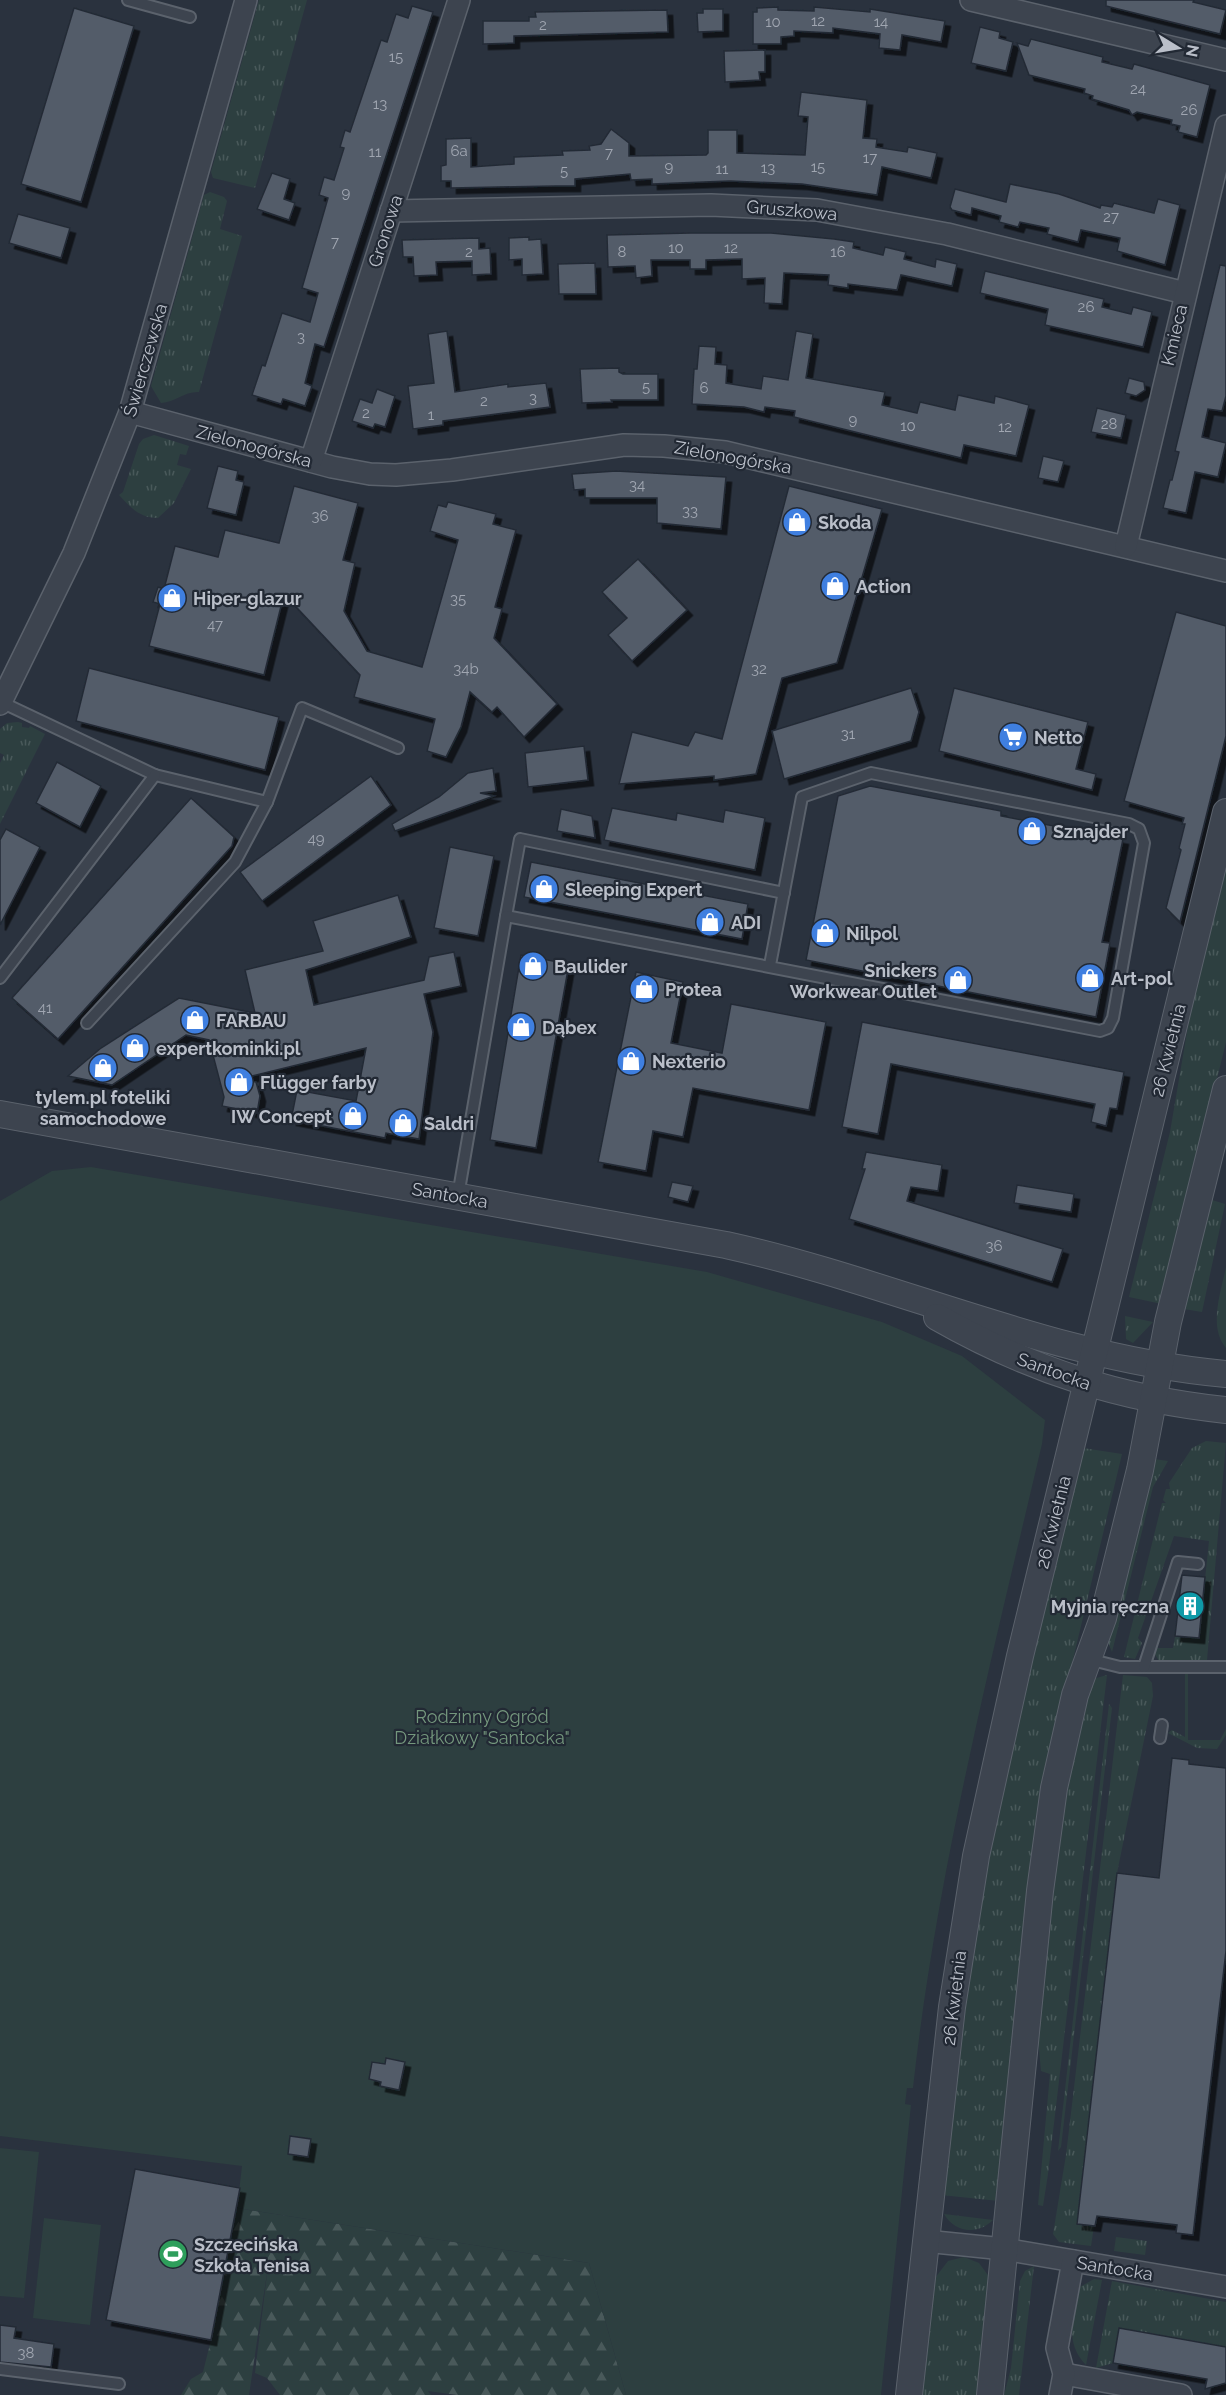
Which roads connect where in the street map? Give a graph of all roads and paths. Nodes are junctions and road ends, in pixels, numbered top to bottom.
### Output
1 (128, 0) edge
2 (246, 0) edge
3 (459, 0) edge
4 (970, 0) edge
5 (190, 17) dead end
6 (1226, 60) edge
7 (1226, 126) edge
8 (391, 212) junction
9 (1185, 292) junction
10 (130, 412) junction
11 (311, 461) junction
12 (1126, 546) junction
13 (1226, 571) edge
14 (1, 703) edge
15 (398, 748) dead end
16 (155, 775) junction
17 (267, 802) junction
18 (1226, 812) edge
19 (784, 893) junction
20 (506, 916) junction
21 (770, 965) junction
22 (0, 978) edge
23 (87, 1023) dead end
24 (1226, 1089) edge
25 (0, 1114) edge
26 (458, 1196) junction
27 (895, 1293) junction
28 (1094, 1353) junction
29 (1159, 1366) junction
30 (1226, 1374) edge
31 (1087, 1384) junction
32 (1153, 1401) junction
33 (1226, 1410) edge
34 (1198, 1564) dead end
35 (1087, 1659) junction
36 (1144, 1667) junction
37 (1226, 1667) edge
38 (1162, 1725) dead end
39 (1160, 1738) dead end
40 (925, 2241) junction
41 (1004, 2249) junction
42 (1073, 2261) junction
43 (1226, 2288) edge
44 (0, 2369) edge
45 (1064, 2374) junction
46 (118, 2384) dead end
47 (909, 2395) edge
48 (990, 2395) edge
49 (1060, 2395) edge
50 (1181, 2395) edge

1 - 5 lane
2 - 10 street, Świerczewska
3 - 8 street, Gronowa
4 - 6 street
7 - 9 street, Kmieca
8 - 9 street, Gruszkowa
8 - 11 street, Gronowa
9 - 12 street, Kmieca
10 - 11 street, Zielonogórska
10 - 14 street, Świerczewska
11 - 12 street, Zielonogórska
12 - 13 street, Zielonogórska
14 - 16 lane
15 - 17 lane
16 - 17 lane
16 - 22 lane
17 - 23 lane
18 - 28 street, 26 Kwietnia
19 - 20 lane
19 - 21 lane
19 - 21 lane
20 - 21 lane
20 - 26 lane
24 - 29 street
25 - 26 street, Santocka
26 - 27 street, Santocka
27 - 28 street, Santocka
27 - 31 street, Santocka
28 - 29 street, Santocka
28 - 31 street, 26 Kwietnia
29 - 30 street, Santocka
29 - 32 street
31 - 32 street, Santocka
31 - 40 street, 26 Kwietnia
32 - 33 street, Santocka
32 - 35 street
34 - 36 lane
35 - 36 lane
35 - 41 street
36 - 37 lane
38 - 39 lane
40 - 41 street
40 - 47 street, 26 Kwietnia
41 - 42 street, Santocka
41 - 48 street
42 - 43 street, Santocka
42 - 45 street
44 - 46 lane
45 - 49 street
45 - 50 street

